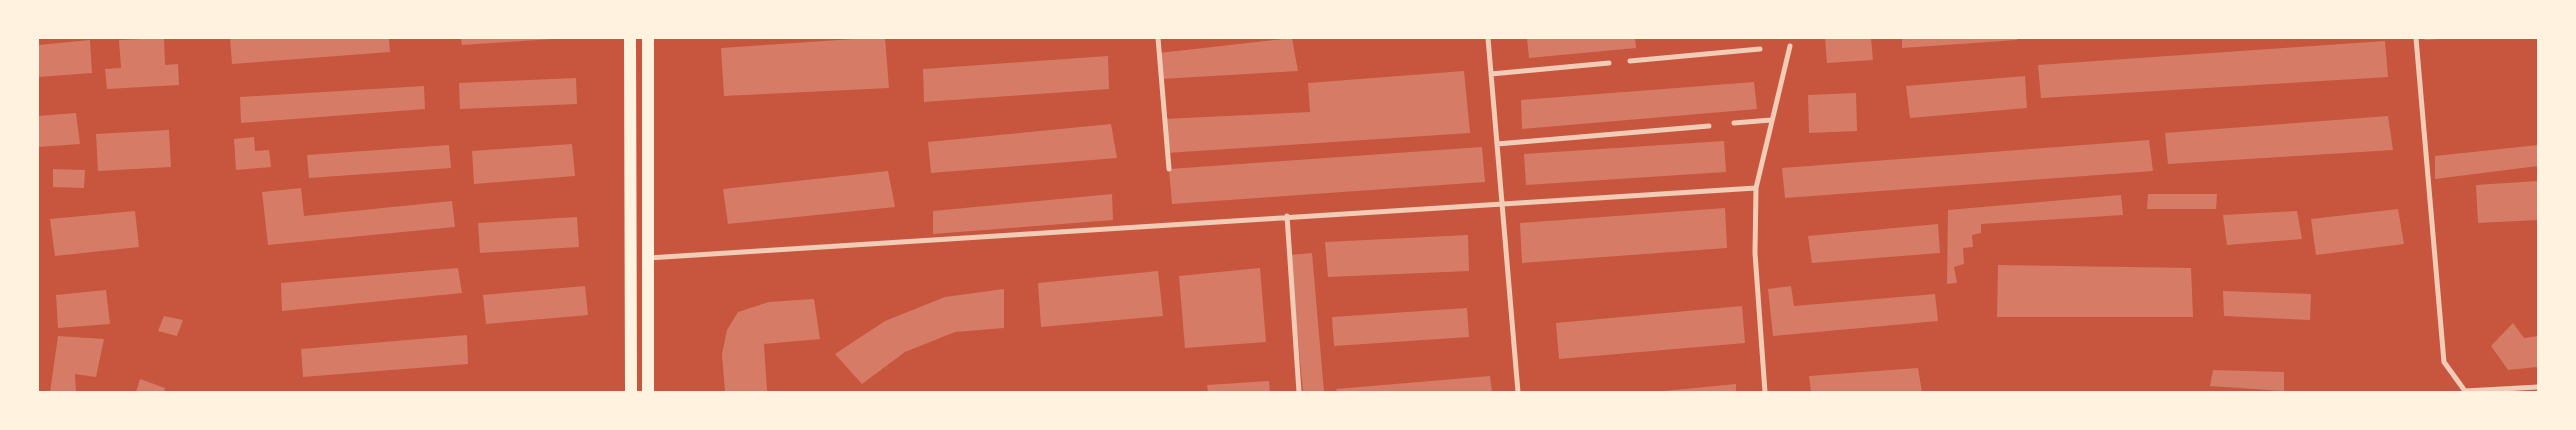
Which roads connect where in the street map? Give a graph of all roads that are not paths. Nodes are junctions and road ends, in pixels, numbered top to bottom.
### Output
1 (630, 38) edge
2 (648, 38) edge
3 (1158, 38) edge
4 (1488, 38) edge
5 (2416, 38) edge
6 (1790, 46) dead end
7 (1760, 49) dead end
8 (1630, 61) dead end
9 (1609, 63) dead end
10 (1491, 74) junction
11 (1771, 120) junction
12 (1734, 123) dead end
13 (1709, 126) dead end
14 (1497, 144) junction
15 (1169, 169) dead end
16 (1756, 188) junction
17 (1502, 203) junction
18 (1286, 216) junction
19 (647, 258) junction
20 (2538, 387) edge
21 (631, 392) edge
22 (648, 392) edge
23 (1299, 392) edge
24 (1518, 392) edge
25 (1765, 392) edge

1 - 21 main road
2 - 19 main road
3 - 15 street
4 - 10 street
5 - 20 street
6 - 11 street
7 - 8 street
9 - 10 street
10 - 14 street
11 - 12 street
11 - 16 street
13 - 14 street
14 - 17 street
16 - 17 street
16 - 25 street
17 - 18 street
17 - 24 street
18 - 19 street
18 - 23 street
19 - 22 main road

